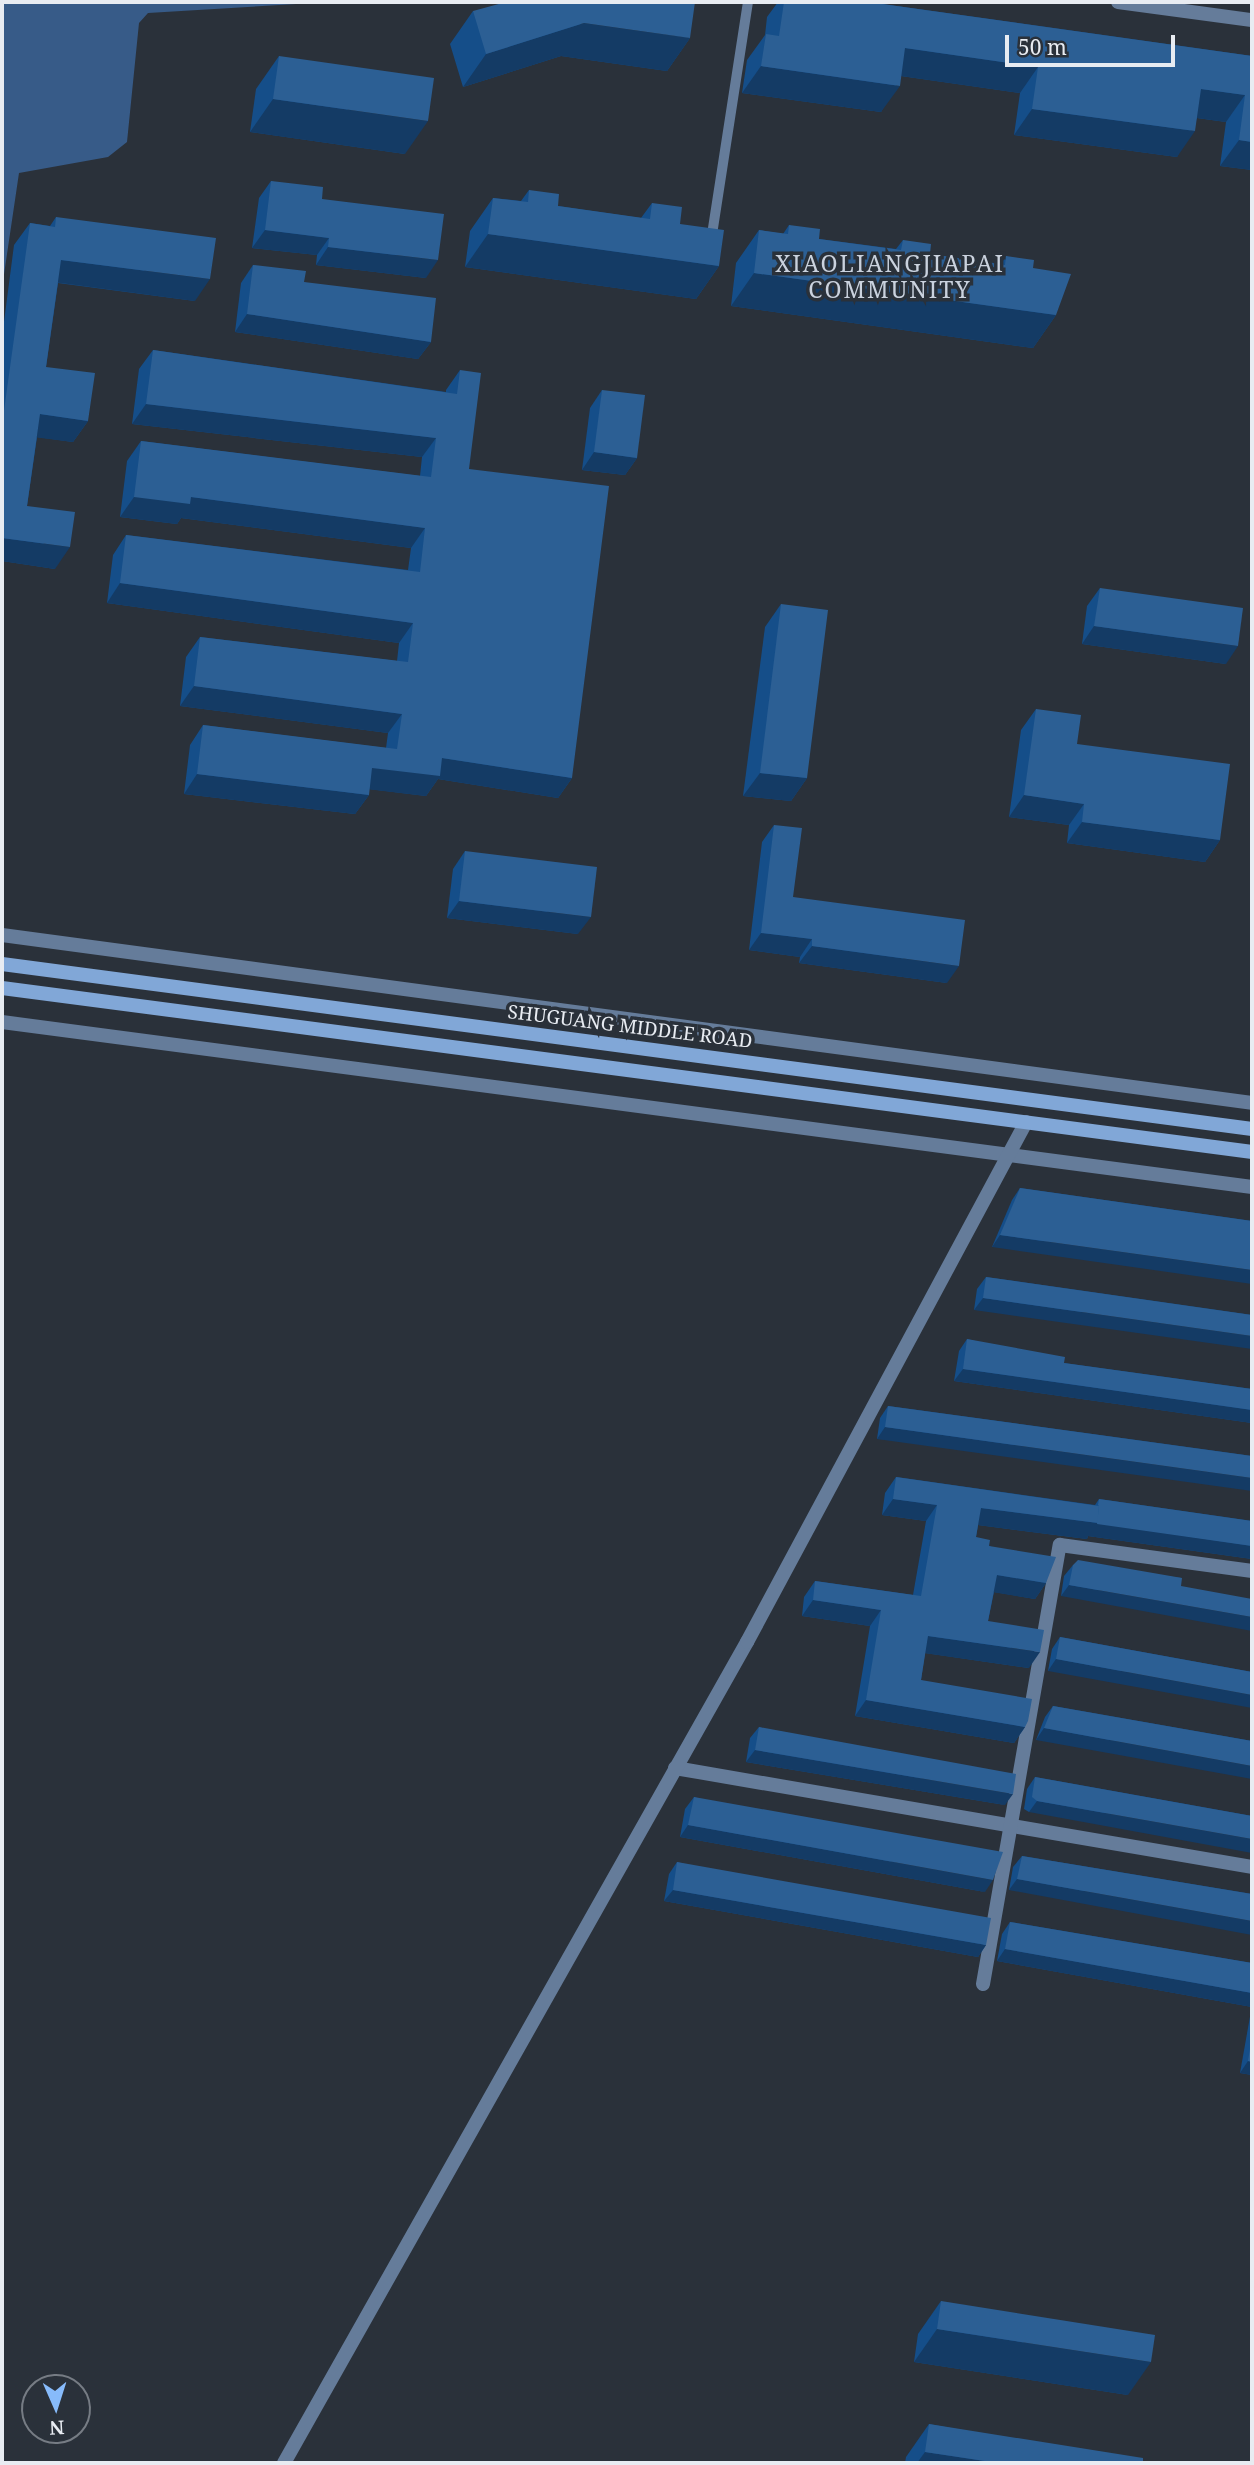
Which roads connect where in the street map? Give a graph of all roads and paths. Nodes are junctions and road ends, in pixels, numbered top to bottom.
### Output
1 (748, 2) edge
2 (1118, 2) edge
3 (1252, 20) edge
4 (711, 244) edge
5 (2, 935) edge
6 (2, 964) edge
7 (2, 988) edge
8 (2, 1022) edge
9 (1252, 1103) edge
10 (1026, 1122) junction
11 (1252, 1129) edge
12 (1252, 1152) edge
13 (1009, 1155) junction
14 (1252, 1187) edge
15 (1252, 1571) edge
16 (675, 1768) junction
17 (1011, 1825) junction
18 (1252, 1867) edge
19 (983, 1984) dead end
20 (284, 2463) edge

1 - 4 lane
2 - 3 street
5 - 9 street
6 - 11 main road, SHUGUANG MIDDLE ROAD
7 - 10 main road
8 - 13 street
10 - 12 main road
10 - 13 street
13 - 14 street
13 - 16 street
15 - 17 street
16 - 17 street
16 - 20 street
17 - 18 street
17 - 19 street

